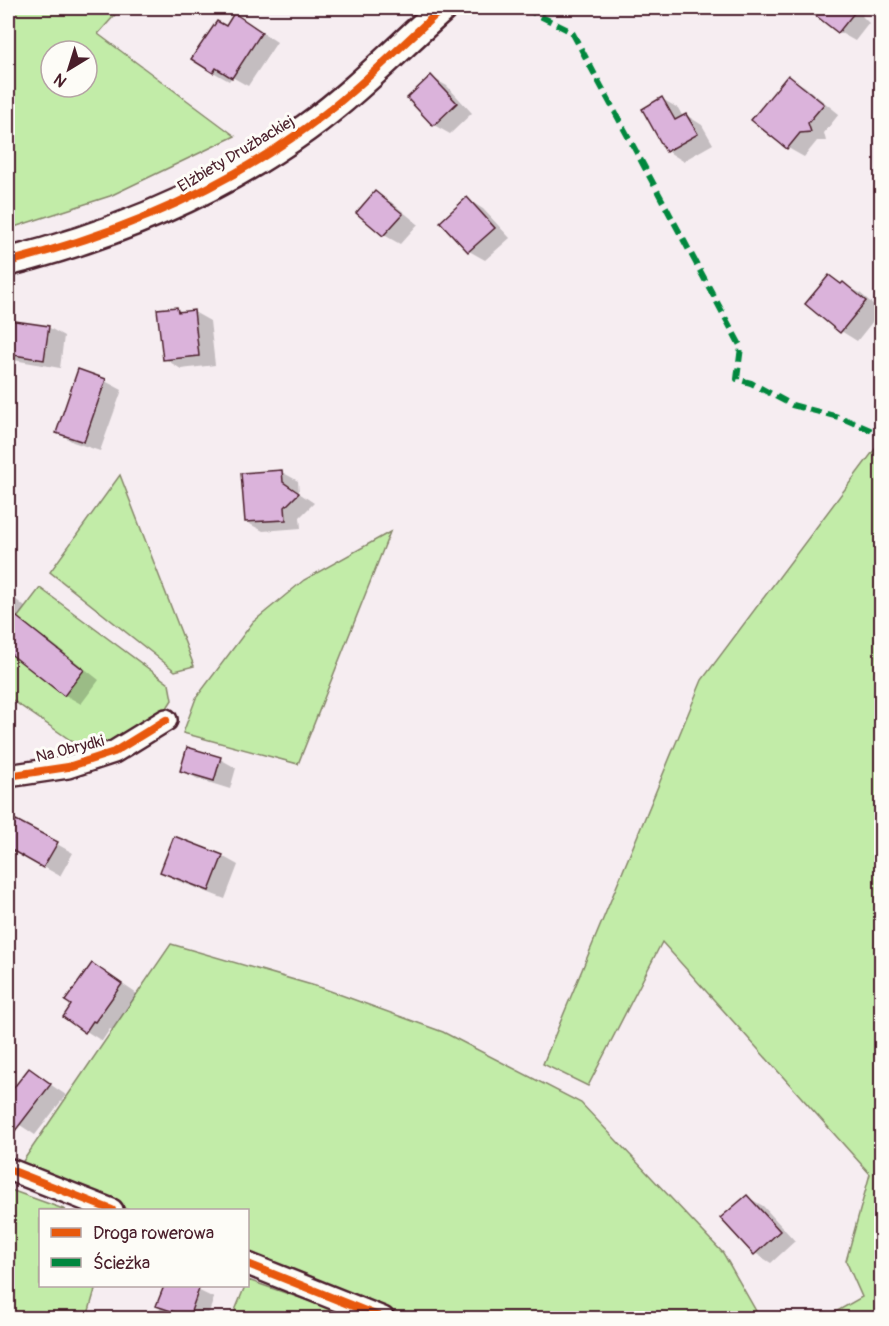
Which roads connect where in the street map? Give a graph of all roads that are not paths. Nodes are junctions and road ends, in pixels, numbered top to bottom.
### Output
1 (443, 8) edge
2 (8, 262) edge
3 (166, 720) dead end
4 (8, 776) edge
5 (8, 1169) edge
6 (109, 1209) edge
7 (249, 1264) edge
8 (383, 1318) edge

1 - 2 street, Elżbiety Drużbackiej
3 - 4 street, Na Obrydki
5 - 6 street
7 - 8 street

